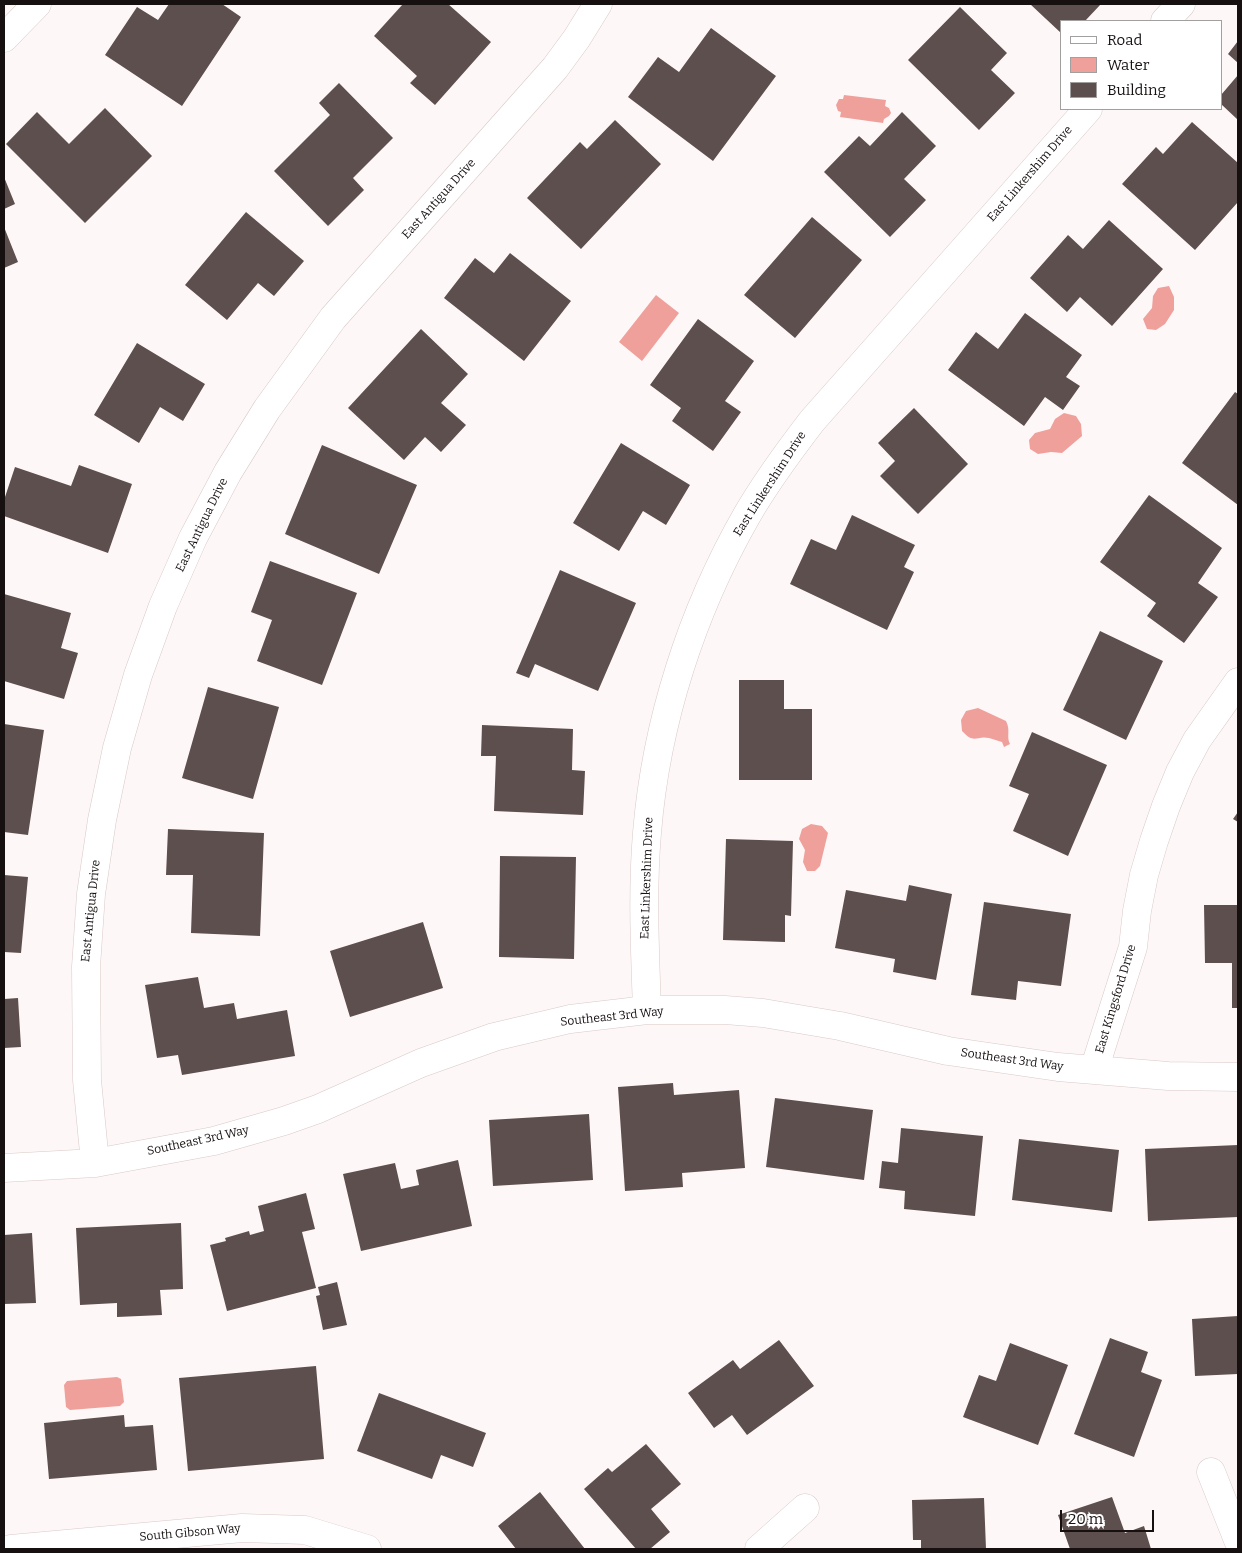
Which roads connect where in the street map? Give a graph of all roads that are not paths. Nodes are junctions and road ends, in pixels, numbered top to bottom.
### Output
1 (37, 4) edge
2 (598, 4) edge
3 (1181, 4) edge
4 (1166, 20) edge
5 (4, 38) edge
6 (1087, 110) edge
7 (1238, 682) edge
8 (647, 1010) junction
9 (1094, 1070) junction
10 (1238, 1077) edge
11 (96, 1162) junction
12 (4, 1168) edge
13 (1211, 1472) dead end
14 (805, 1508) dead end
15 (1238, 1540) edge
16 (11, 1549) edge
17 (367, 1549) edge
18 (759, 1549) edge

1 - 5 street
2 - 11 street, East Antigua Drive
3 - 4 street
6 - 8 street, East Linkershim Drive
7 - 9 street, East Kingsford Drive
8 - 9 street, Southeast 3rd Way
8 - 11 street, Southeast 3rd Way
9 - 10 street, Southeast 3rd Way
11 - 12 street, Southeast 3rd Way
13 - 15 street
14 - 18 street
16 - 17 street, South Gibson Way

